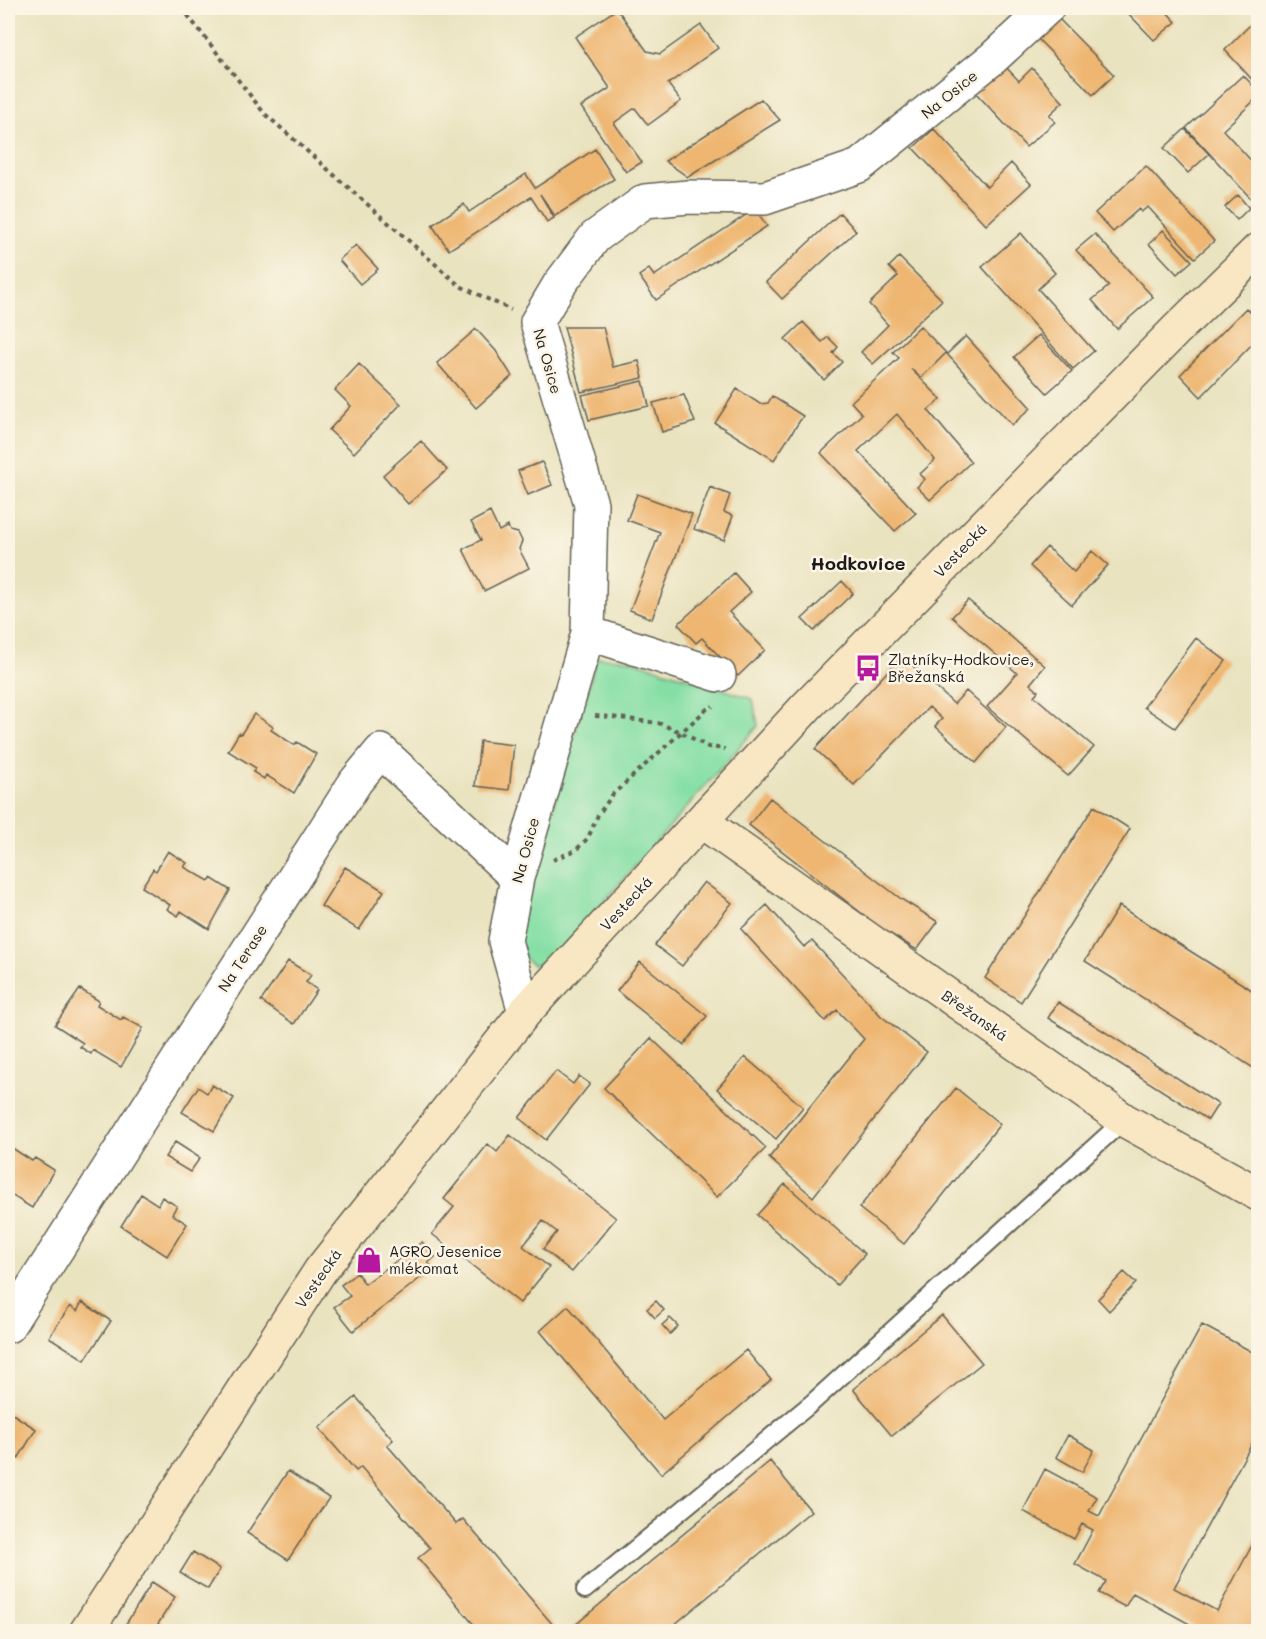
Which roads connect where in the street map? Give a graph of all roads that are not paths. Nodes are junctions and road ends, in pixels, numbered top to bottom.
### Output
1 (1047, 8) edge
2 (1258, 250) edge
3 (588, 633) junction
4 (717, 690) road end
5 (701, 821) junction
6 (519, 869) junction
7 (525, 1012) junction
8 (1124, 1120) junction
9 (1258, 1194) edge
10 (8, 1326) edge
11 (585, 1590) dead end
12 (86, 1632) edge

1 - 3 street, Na Osice
2 - 5 street, Vestecká
3 - 4 street
3 - 6 street, Na Osice
5 - 7 street, Vestecká
5 - 8 street, Břežanská
6 - 7 street, Na Osice
6 - 10 street, Na Terase
7 - 12 street, Vestecká
8 - 9 street, Břežanská
8 - 11 lane

